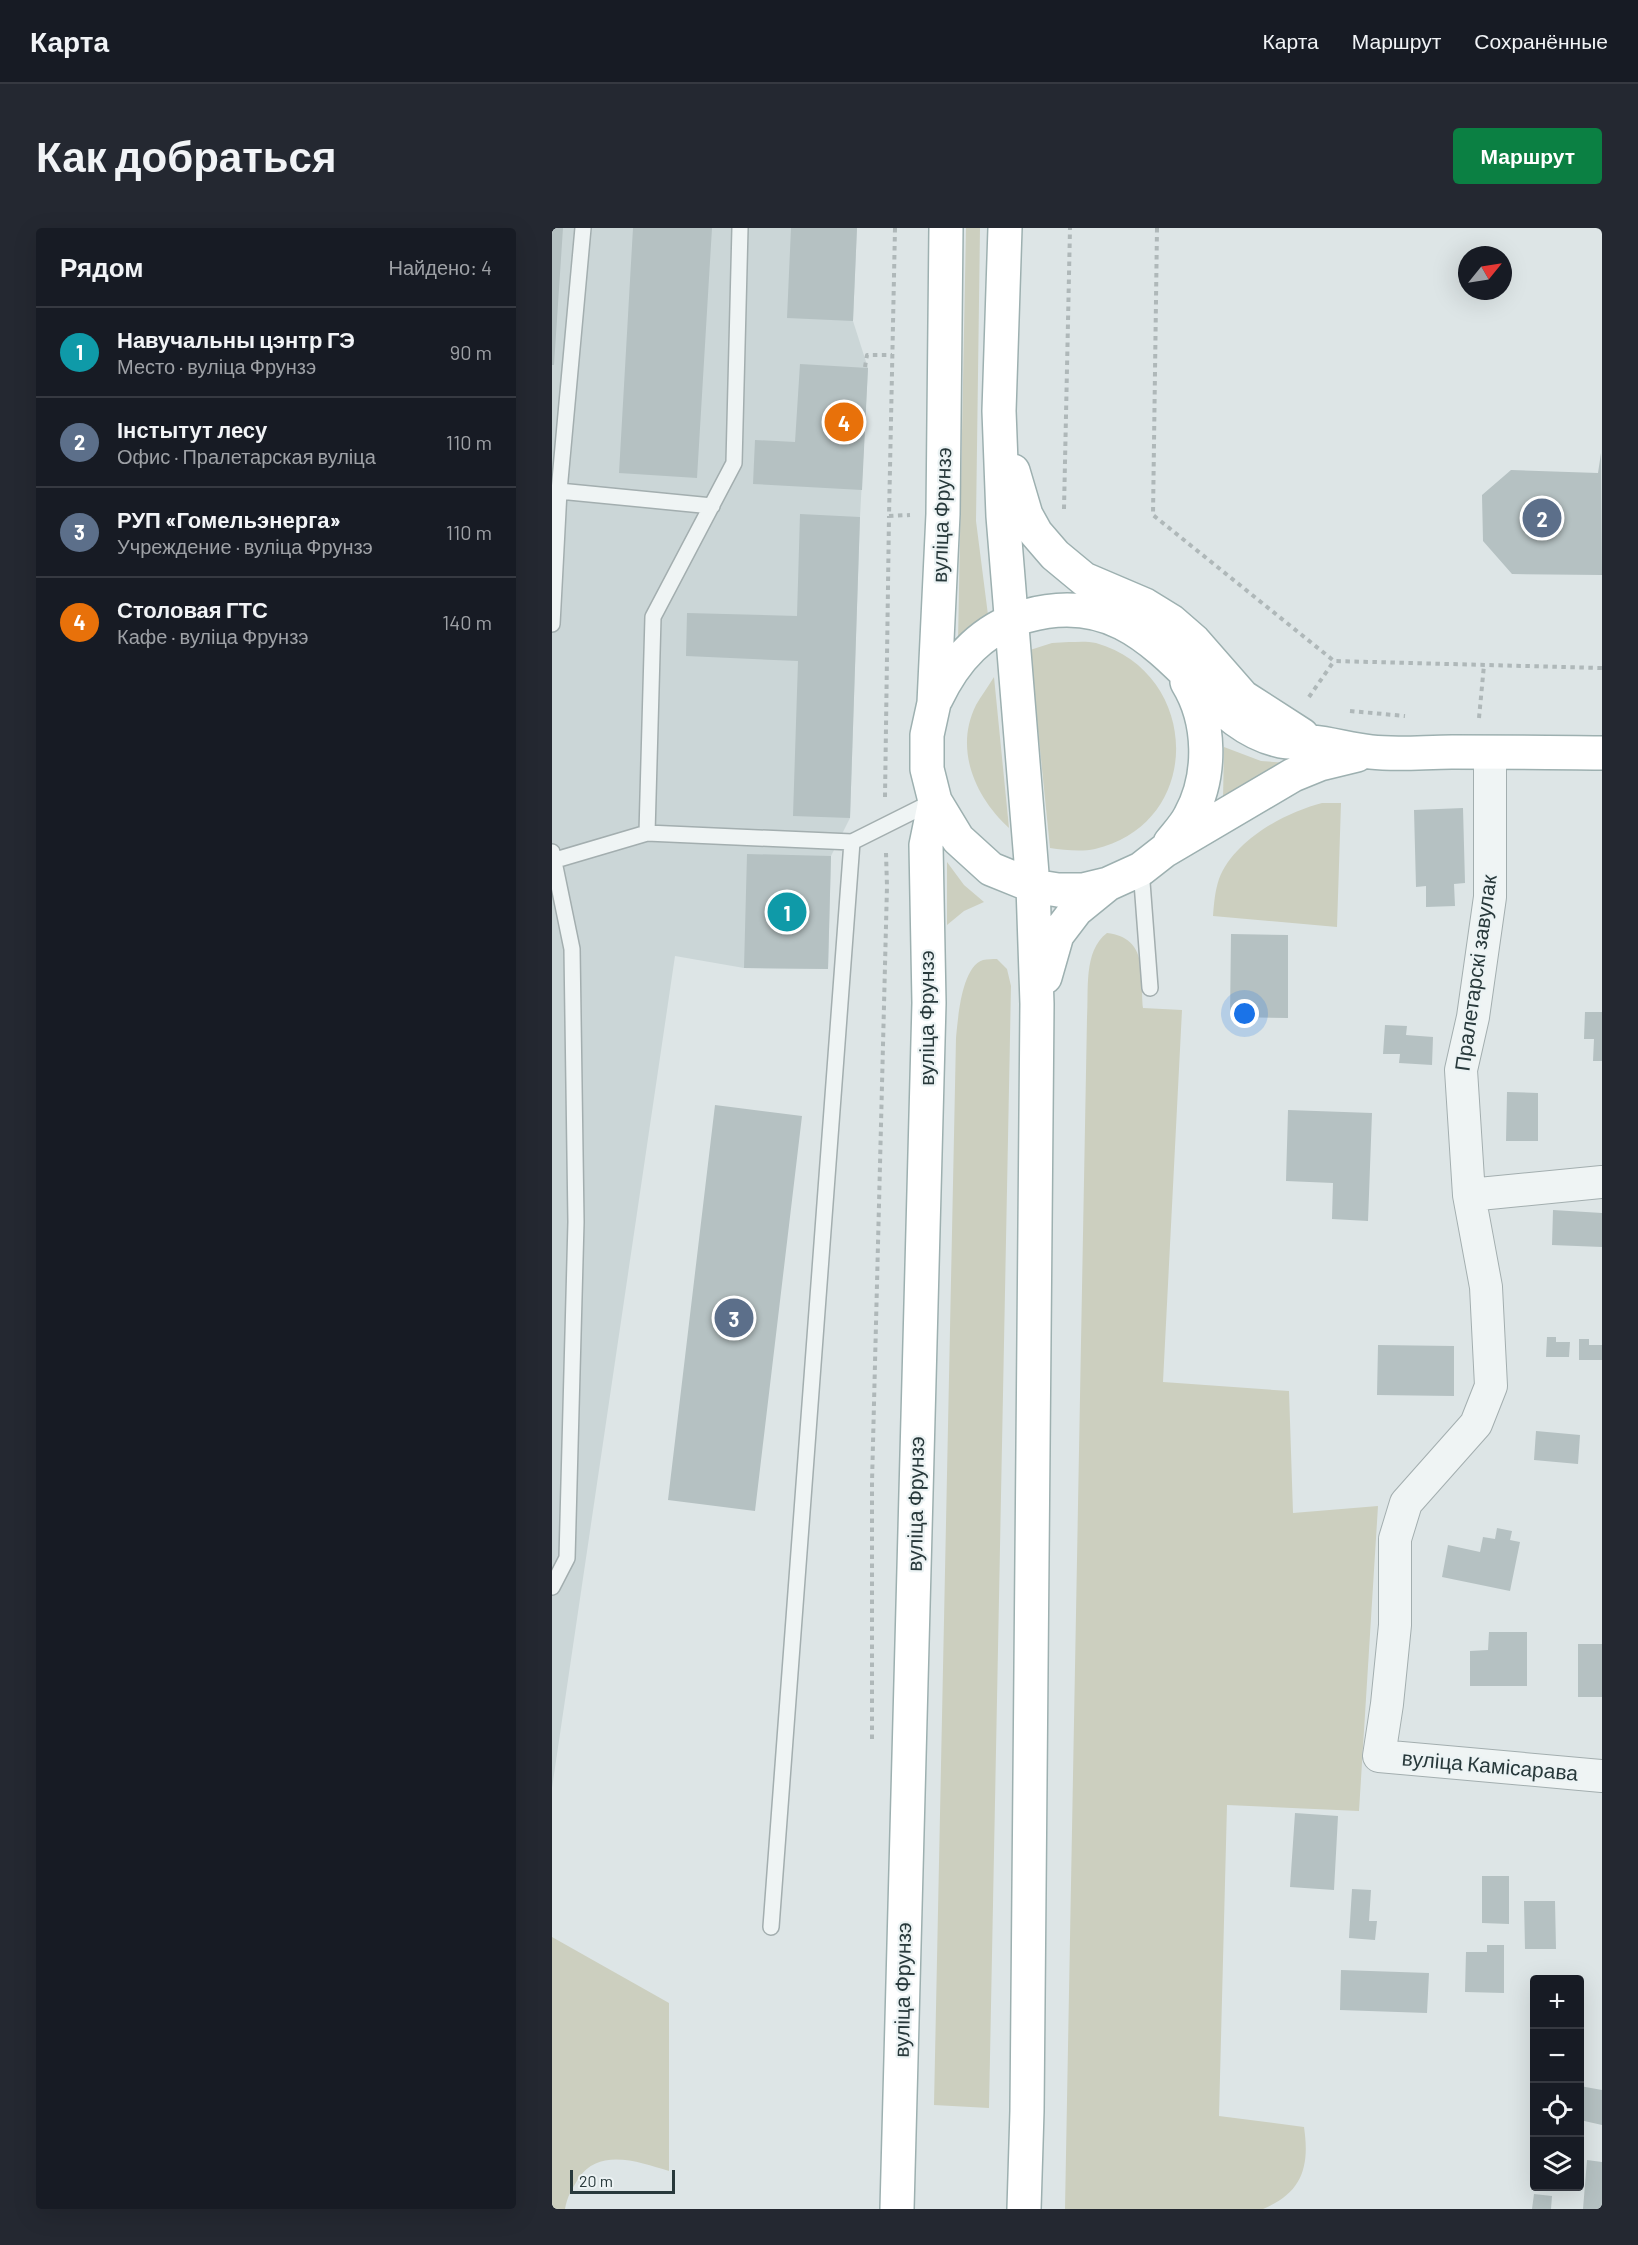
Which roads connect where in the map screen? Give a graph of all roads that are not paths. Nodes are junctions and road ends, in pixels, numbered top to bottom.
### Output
1 (583, 228) edge
2 (740, 228) edge
3 (946, 228) edge
4 (1005, 228) edge
5 (999, 411) junction
6 (560, 491) junction
7 (712, 506) junction
8 (1011, 621) junction
9 (552, 624) edge
10 (1175, 662) junction
11 (934, 703) junction
12 (1484, 738) junction
13 (1313, 742) junction
14 (1372, 752) junction
15 (1602, 753) edge
16 (935, 801) junction
17 (647, 833) junction
18 (852, 842) junction
19 (553, 858) edge
20 (1153, 860) junction
21 (1108, 884) junction
22 (1033, 886) junction
23 (1150, 988) dead end
24 (1036, 1004) junction
25 (1602, 1182) edge
26 (1469, 1195) junction
27 (552, 1587) edge
28 (1379, 1756) joint
29 (1602, 1776) edge
30 (771, 1927) dead end
31 (897, 2209) edge
32 (1024, 2209) edge

1 - 6 lane
2 - 7 lane
3 - 11 main road, вуліца Фрунзэ
4 - 5 main road
5 - 8 main road
5 - 13 main road
6 - 7 lane
6 - 9 lane
7 - 17 lane
8 - 10 main road
8 - 11 main road
8 - 22 main road
10 - 13 main road
10 - 20 main road
11 - 16 main road, вуліца Фрунзэ
12 - 14 main road
12 - 15 main road
12 - 26 street, Пралетарскі завулак
13 - 14 main road
14 - 20 main road
16 - 18 lane
16 - 22 main road, вуліца Фрунзэ
16 - 31 main road, вуліца Фрунзэ
17 - 18 lane
17 - 19 lane
18 - 30 lane
19 - 27 lane
20 - 21 main road
20 - 23 lane
21 - 22 main road, вуліца Фрунзэ
21 - 24 main road
22 - 24 main road
24 - 32 main road
25 - 26 street
26 - 28 street, Пралетарскі завулак
28 - 29 street, вуліца Камісарава

